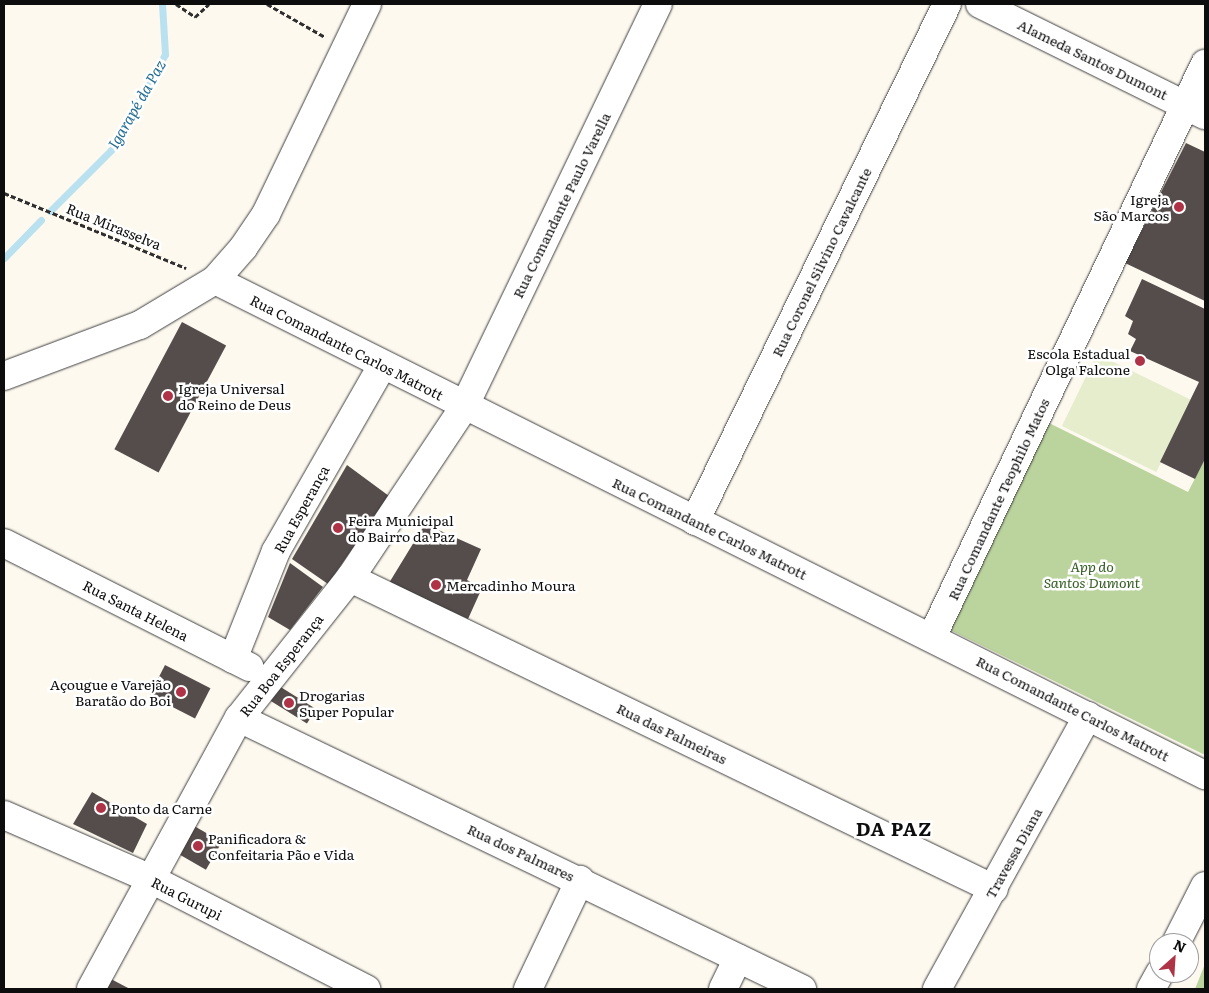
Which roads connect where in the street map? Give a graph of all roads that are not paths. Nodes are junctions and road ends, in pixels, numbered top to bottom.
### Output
1 (367, 4) edge
2 (658, 4) edge
3 (947, 4) edge
4 (980, 4) edge
5 (1205, 64) edge
6 (1195, 110) edge
7 (215, 280) junction
8 (382, 366) junction
9 (4, 376) edge
10 (464, 407) junction
11 (695, 521) junction
12 (4, 543) edge
13 (350, 578) junction
14 (932, 637) junction
15 (233, 659) junction
16 (268, 677) junction
17 (1088, 716) junction
18 (239, 718) junction
19 (1205, 775) edge
20 (4, 815) edge
21 (151, 880) junction
22 (580, 880) junction
23 (1205, 886) edge
24 (994, 889) junction
25 (1181, 933) edge
26 (738, 958) junction
27 (91, 989) edge
28 (366, 989) edge
29 (528, 989) edge
30 (723, 989) edge
31 (802, 989) edge
32 (937, 989) edge

1 - 7 street
2 - 10 street, Rua Comandante Paulo Varella
3 - 11 street, Rua Coronel Silvino Cavalcante
4 - 6 street, Alameda Santos Dumont
5 - 6 street, Rua Comandante Teophilo Matos
6 - 14 street, Rua Comandante Teophilo Matos
7 - 8 street, Rua Comandante Carlos Matrott
7 - 9 street
8 - 10 street, Rua Comandante Carlos Matrott
8 - 15 street, Rua Esperança
10 - 11 street, Rua Comandante Carlos Matrott
10 - 13 street, Rua Boa Esperança
11 - 14 street, Rua Comandante Carlos Matrott
12 - 15 street, Rua Santa Helena
13 - 16 street, Rua Boa Esperança
13 - 24 street, Rua das Palmeiras
14 - 17 street, Rua Comandante Carlos Matrott
15 - 16 street, Rua Santa Helena
16 - 18 street, Rua Boa Esperança
17 - 19 street, Rua Comandante Carlos Matrott
17 - 24 street, Travessa Diana
18 - 21 street, Rua Boa Esperança
18 - 22 street, Rua dos Palmares
20 - 21 street, Rua Gurupi
21 - 27 street, Rua Boa Esperança
21 - 28 street, Rua Gurupi
22 - 26 street, Rua dos Palmares
22 - 29 street
23 - 25 street
24 - 32 street, Travessa Diana
26 - 30 street
26 - 31 street, Rua dos Palmares

